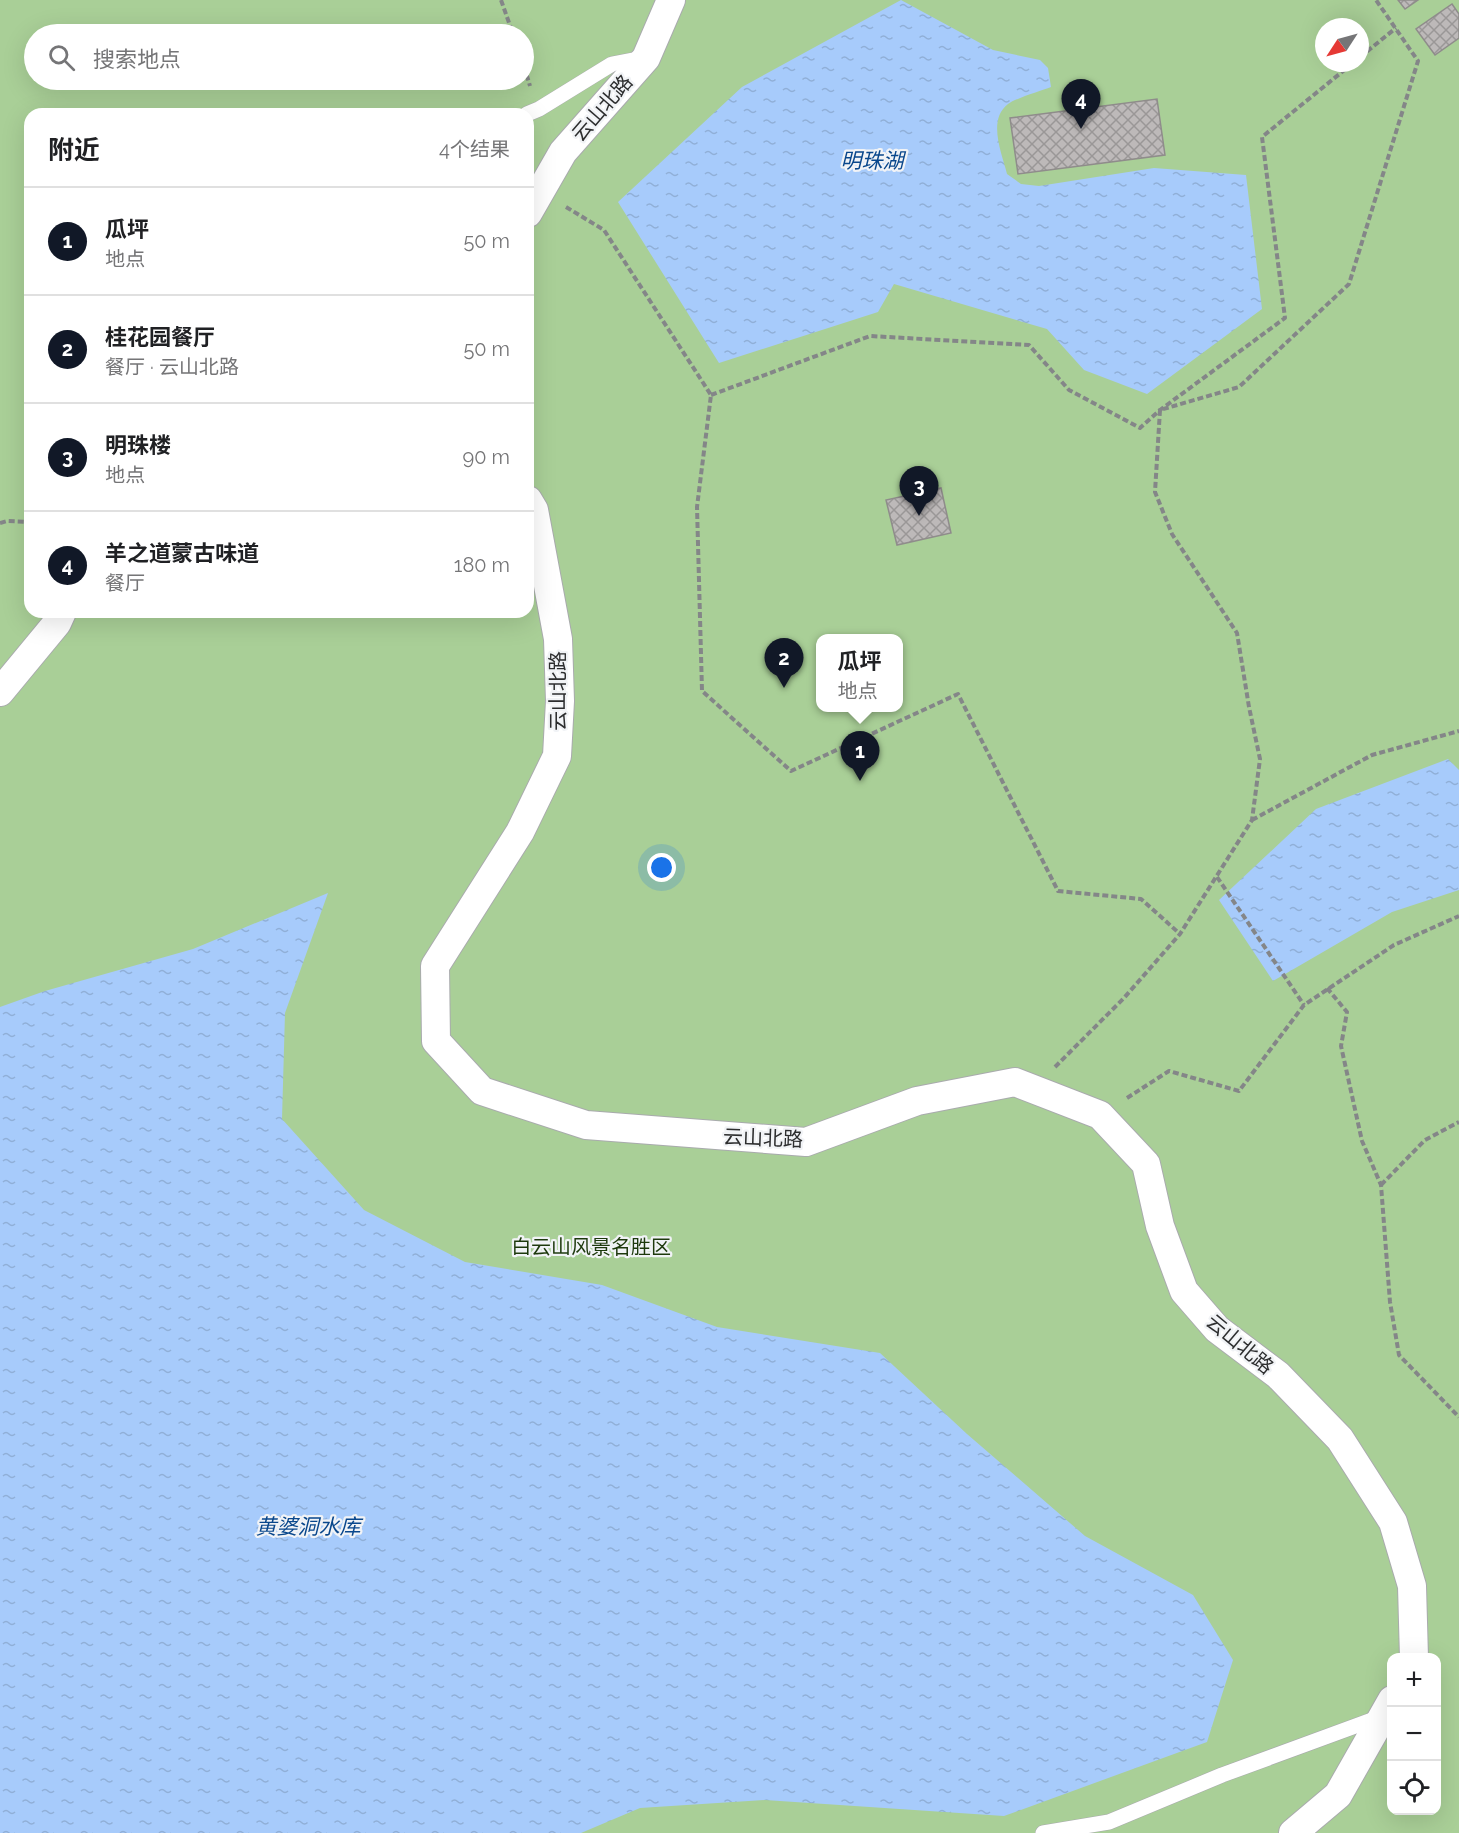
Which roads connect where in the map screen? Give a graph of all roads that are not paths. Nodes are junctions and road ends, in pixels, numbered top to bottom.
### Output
1 (671, 0) edge
2 (646, 58) junction
3 (534, 111) edge
4 (534, 202) edge
5 (534, 510) edge
6 (59, 618) edge
7 (0, 692) edge
8 (1414, 1653) edge
9 (1387, 1708) edge
10 (1043, 1833) edge
11 (1293, 1833) edge

1 - 2 street, 云山北路
2 - 3 lane
2 - 4 street, 云山北路
5 - 8 street, 云山北路
6 - 7 street
9 - 10 lane
9 - 11 street

